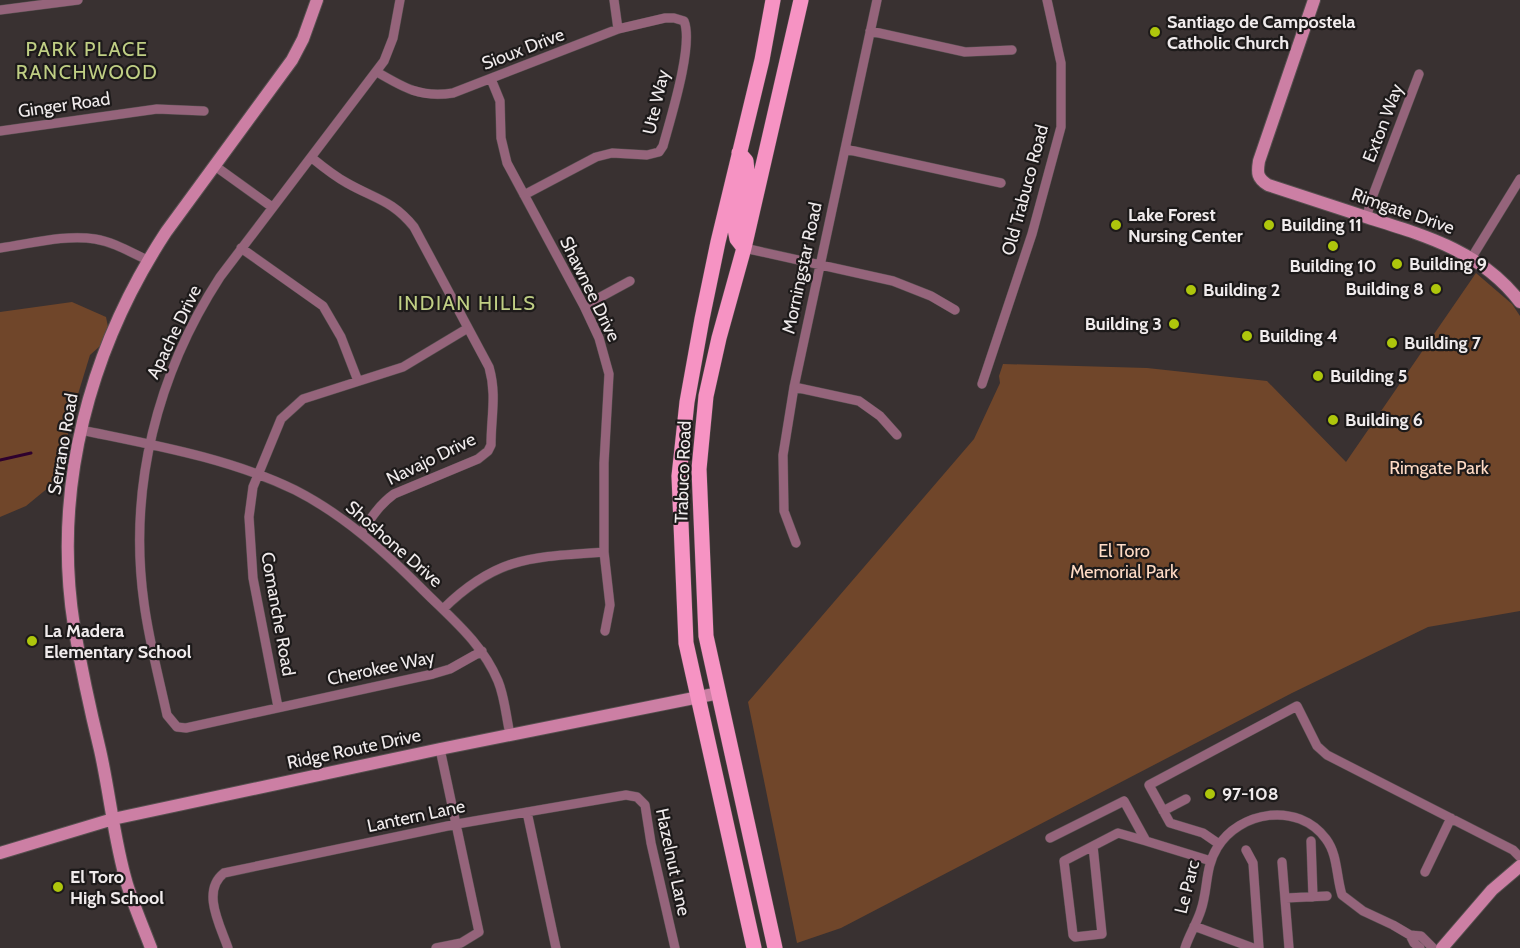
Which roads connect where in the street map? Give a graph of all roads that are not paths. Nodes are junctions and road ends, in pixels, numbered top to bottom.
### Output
1 (78, 0) edge
2 (317, 0) edge
3 (400, 0) edge
4 (614, 0) edge
5 (773, 0) edge
6 (801, 0) edge
7 (876, 0) edge
8 (1047, 0) edge
9 (1314, 0) edge
10 (0, 10) edge
11 (684, 21) joint
12 (618, 29) junction
13 (870, 32) junction
14 (1012, 50) dead end
15 (377, 72) junction
16 (1419, 74) dead end
17 (491, 79) junction
18 (204, 111) dead end
19 (0, 130) edge
20 (845, 149) junction
21 (739, 153) junction
22 (312, 158) junction
23 (215, 166) junction
24 (1520, 179) edge
25 (1001, 183) dead end
26 (524, 195) junction
27 (272, 207) junction
28 (1367, 217) junction
29 (0, 248) edge
30 (241, 248) junction
31 (744, 248) junction
32 (1472, 257) junction
33 (147, 260) junction
34 (819, 264) junction
35 (630, 281) dead end
36 (1520, 302) edge
37 (584, 306) junction
38 (955, 310) dead end
39 (468, 328) junction
40 (358, 381) junction
41 (982, 384) dead end
42 (794, 387) junction
43 (81, 430) junction
44 (897, 435) dead end
45 (148, 444) junction
46 (257, 474) junction
47 (362, 533) junction
48 (796, 543) dead end
49 (604, 552) junction
50 (442, 609) junction
51 (604, 631) dead end
52 (482, 651) junction
53 (718, 693) junction
54 (698, 697) junction
55 (278, 707) junction
56 (177, 727) joint
57 (510, 734) junction
58 (440, 749) junction
59 (626, 795) joint
60 (1186, 799) dead end
61 (1163, 811) junction
62 (527, 812) junction
63 (725, 816) junction
64 (1451, 818) junction
65 (113, 819) junction
66 (457, 824) junction
67 (1050, 838) dead end
68 (1146, 841) junction
69 (1311, 842) dead end
70 (1219, 844) junction
71 (1093, 846) junction
72 (1246, 850) dead end
73 (0, 853) edge
74 (1520, 857) edge
75 (1211, 861) junction
76 (1282, 862) dead end
77 (1520, 866) edge
78 (1425, 872) dead end
79 (762, 884) junction
80 (1328, 896) dead end
81 (1313, 897) junction
82 (1286, 898) junction
83 (1194, 926) junction
84 (1410, 935) junction
85 (151, 948) edge
86 (228, 948) edge
87 (436, 948) edge
88 (556, 948) edge
89 (675, 948) edge
90 (754, 948) edge
91 (775, 948) edge
92 (1185, 948) edge
93 (1253, 948) edge
94 (1259, 948) edge
95 (1289, 948) edge
96 (1420, 948) edge
97 (1432, 948) edge
98 (1442, 948) edge

1 - 10 street
2 - 23 street, Serrano Road
3 - 15 street, Apache Drive
4 - 12 street
5 - 21 main road, Trabuco Road
6 - 31 main road, Trabuco Road
7 - 13 street, Morningstar Road
8 - 41 street, Old Trabuco Road
9 - 28 street, Rimgate Drive
11 - 12 street, Sioux Drive
11 - 26 street, Ute Way
12 - 17 street, Sioux Drive
13 - 14 street
13 - 20 street, Morningstar Road
15 - 17 street, Sioux Drive
15 - 22 street, Apache Drive
16 - 28 street, Exton Way
17 - 26 street, Shawnee Drive
18 - 19 street, Ginger Road
20 - 25 street
20 - 34 street, Morningstar Road
21 - 31 main road
21 - 54 main road, Trabuco Road
22 - 27 street, Apache Drive
22 - 39 street, Navajo Drive
23 - 27 street
23 - 33 street, Serrano Road
24 - 32 street
26 - 37 street, Shawnee Drive
27 - 30 street, Apache Drive
28 - 32 street, Rimgate Drive
29 - 33 street
30 - 40 street
30 - 45 street, Apache Drive
31 - 34 street
31 - 53 main road, Trabuco Road
32 - 36 street, Rimgate Drive
33 - 43 street, Serrano Road
34 - 38 street
34 - 42 street, Morningstar Road
35 - 37 street
37 - 49 street, Shawnee Drive
39 - 40 street, Comanche Road
39 - 47 street, Navajo Drive
40 - 46 street, Comanche Road
42 - 44 street
42 - 48 street, Morningstar Road
43 - 45 street, Shoshone Drive
43 - 65 street, Serrano Road
45 - 46 street, Shoshone Drive
45 - 56 street, Apache Drive
46 - 47 street, Shoshone Drive
46 - 55 street, Comanche Road
47 - 50 street, Shoshone Drive
49 - 50 street
49 - 51 street, Shawnee Drive
50 - 52 street, Shoshone Drive
52 - 55 street, Cherokee Way
52 - 57 street, Shoshone Drive
53 - 54 street, Ridge Route Drive
53 - 79 main road, Trabuco Road
54 - 57 street, Ridge Route Drive
54 - 63 main road, Trabuco Road
55 - 56 street, Cherokee Way
57 - 58 street, Ridge Route Drive
58 - 65 street, Ridge Route Drive
58 - 66 street
59 - 62 street, Lantern Lane
59 - 89 street, Hazelnut Lane
60 - 61 street
61 - 64 street
61 - 70 street
62 - 66 street, Lantern Lane
62 - 88 street
63 - 79 main road
63 - 90 main road, Trabuco Road
64 - 74 street
64 - 78 street
65 - 73 street, Ridge Route Drive
65 - 85 street, Serrano Road
66 - 86 street, Lantern Lane
66 - 87 street
67 - 68 street
68 - 71 street
68 - 75 street
69 - 81 street
70 - 75 street, Le Parc
70 - 84 street, Le Parc
71 - 71 street
72 - 94 street
75 - 83 street, Le Parc
76 - 82 street
77 - 98 street
79 - 91 main road, Trabuco Road
80 - 81 street
81 - 82 street
82 - 95 street
83 - 92 street, Le Parc
83 - 93 street
84 - 96 street, Le Parc
84 - 97 street, Le Parc

